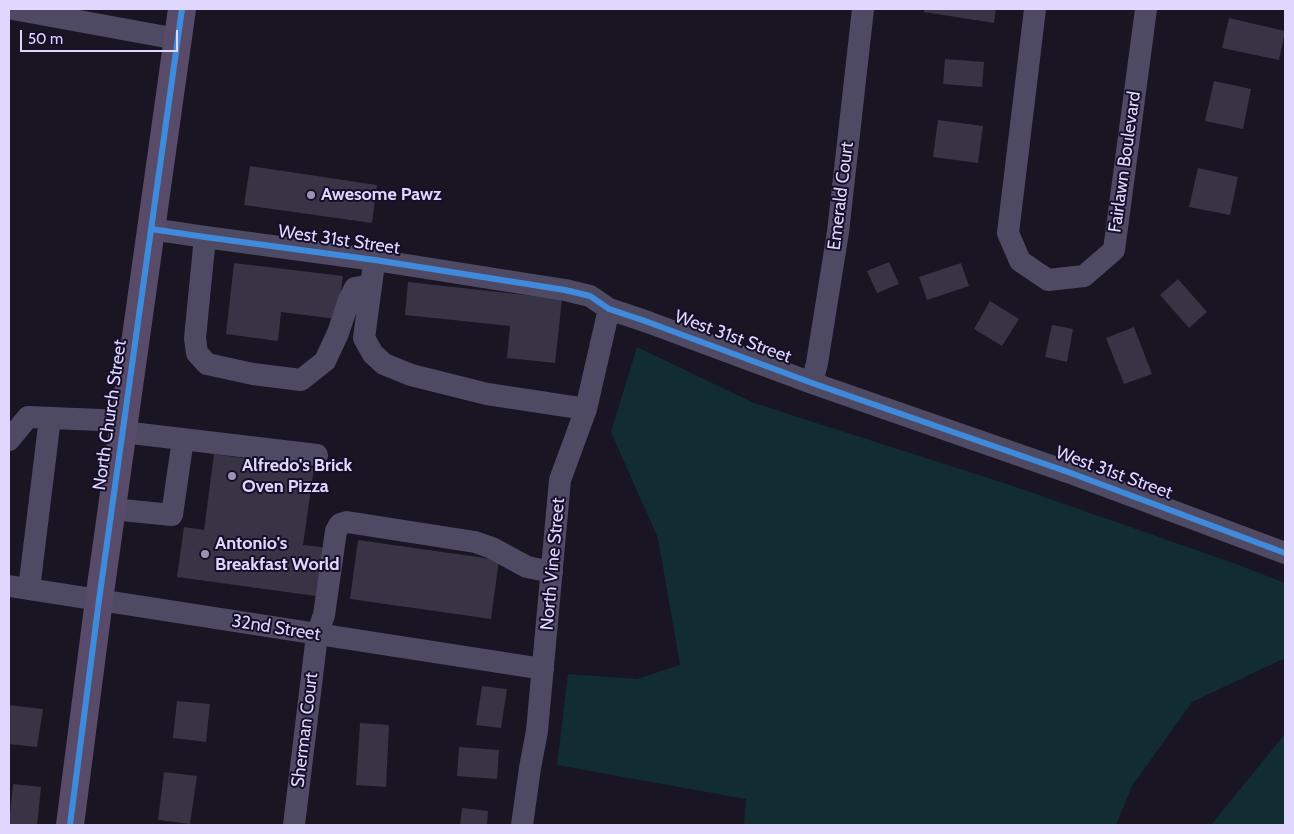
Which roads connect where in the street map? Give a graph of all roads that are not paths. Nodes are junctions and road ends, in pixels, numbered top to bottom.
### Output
1 (13, 9) edge
2 (182, 9) edge
3 (863, 9) edge
4 (1035, 9) edge
5 (1146, 9) edge
6 (177, 39) junction
7 (151, 229) junction
8 (205, 237) junction
9 (375, 260) junction
10 (371, 285) junction
11 (609, 309) junction
12 (812, 383) junction
13 (586, 409) junction
14 (50, 418) junction
15 (124, 426) junction
16 (184, 439) junction
17 (9, 440) edge
18 (318, 455) dead end
19 (112, 509) junction
20 (1285, 552) edge
21 (552, 572) junction
22 (19, 587) edge
23 (99, 600) junction
24 (317, 634) junction
25 (543, 669) junction
26 (70, 825) edge
27 (294, 825) edge
28 (522, 825) edge

1 - 6 street
2 - 6 main road, North Church Street
3 - 12 street, Emerald Court
4 - 5 street, Fairlawn Boulevard
6 - 7 main road, North Church Street
7 - 8 street, West 31st Street
7 - 15 main road, North Church Street
8 - 9 street, West 31st Street
8 - 10 street
9 - 10 street
9 - 11 street, West 31st Street
10 - 13 street
11 - 12 street, West 31st Street
11 - 13 street, North Vine Street
12 - 20 street, West 31st Street
13 - 21 street, North Vine Street
14 - 15 street
14 - 17 street
14 - 22 street
15 - 16 street
15 - 19 main road, North Church Street
16 - 18 street
16 - 19 street
19 - 23 main road, North Church Street
21 - 24 street, Sherman Court
21 - 25 street, North Vine Street
22 - 23 street, 32nd Street
23 - 24 street, 32nd Street
23 - 26 main road, North Church Street
24 - 25 street, 32nd Street
24 - 27 street, Sherman Court
25 - 28 street, North Vine Street

